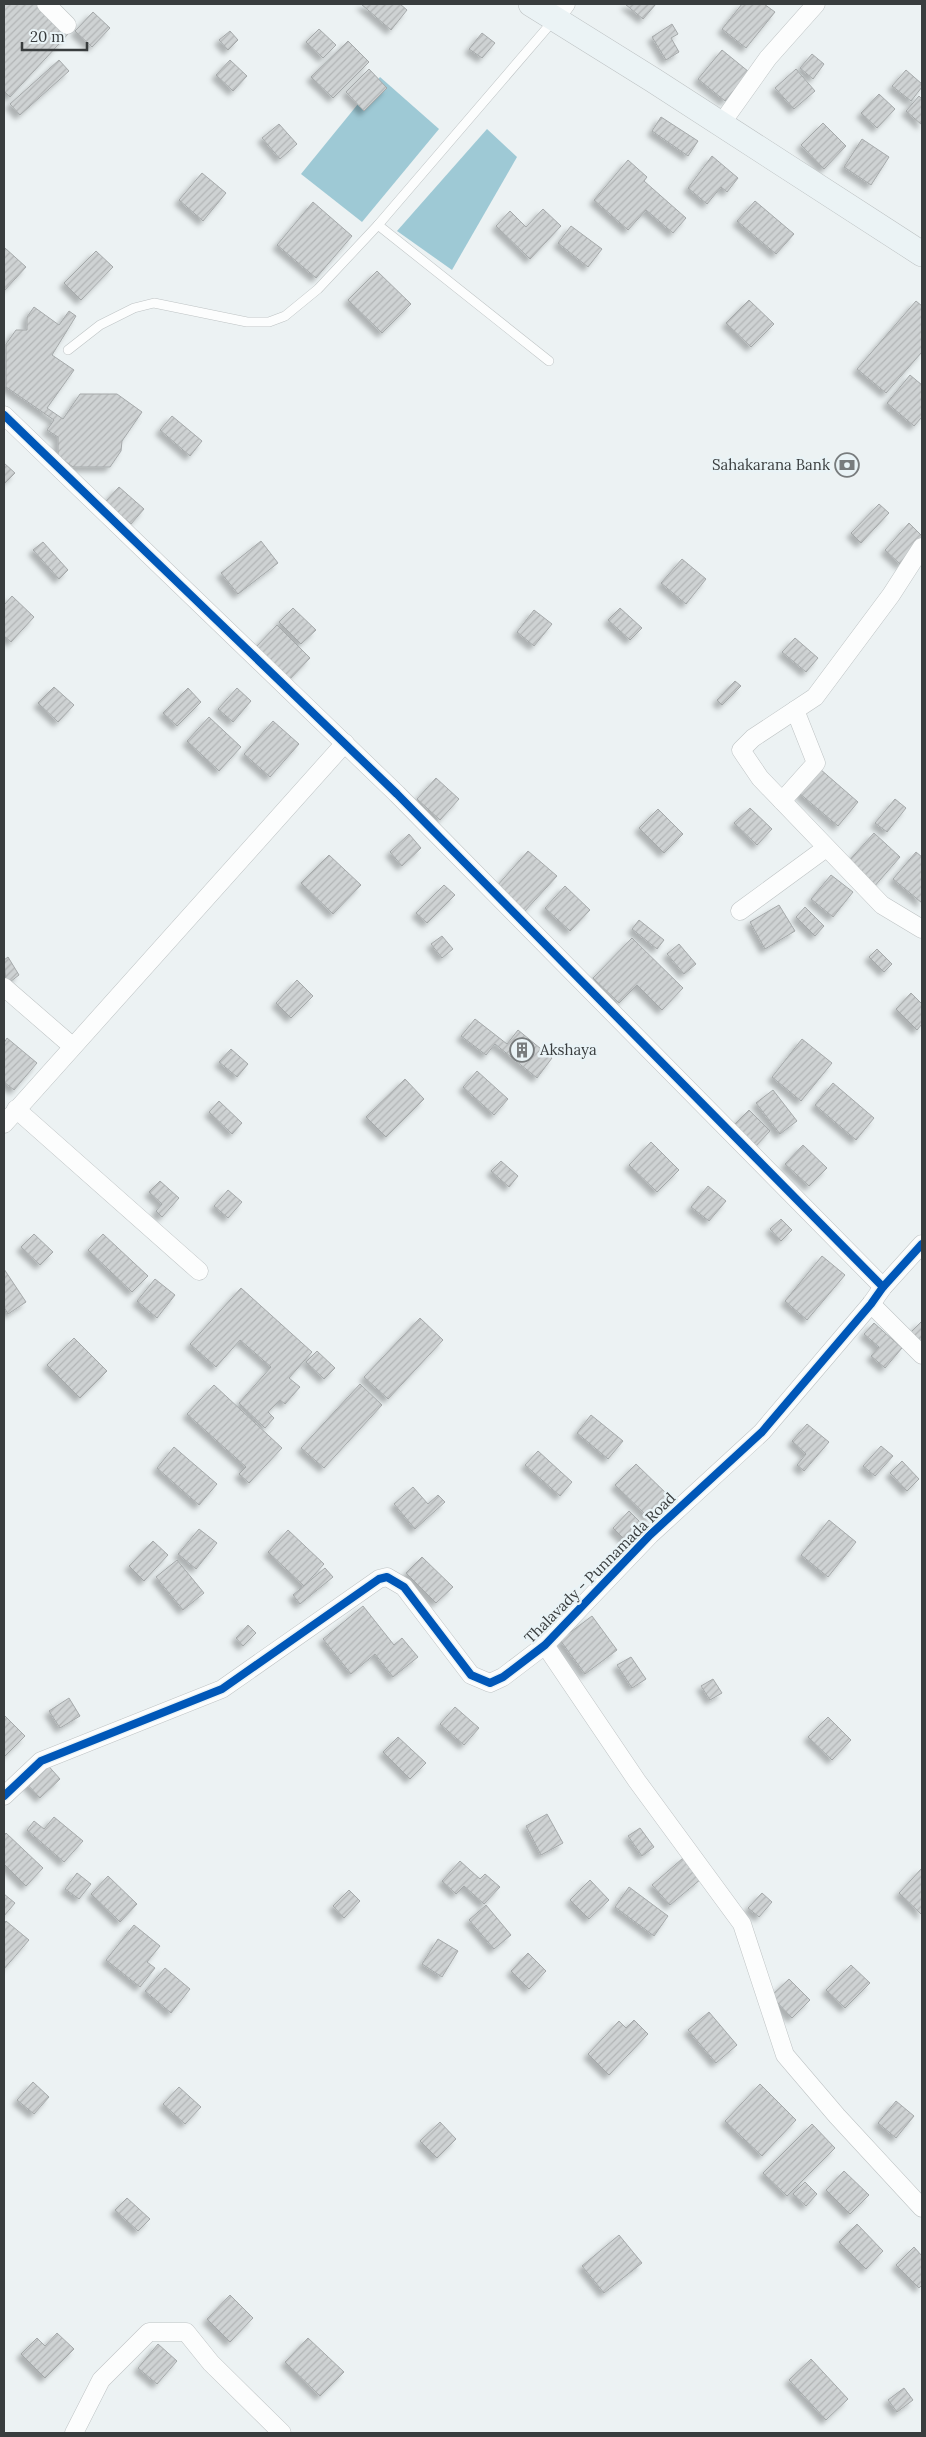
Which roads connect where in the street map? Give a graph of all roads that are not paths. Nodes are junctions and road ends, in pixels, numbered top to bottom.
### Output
1 (46, 4) edge
2 (531, 4) edge
3 (816, 4) edge
4 (561, 11) edge
5 (67, 25) dead end
6 (721, 124) junction
7 (378, 225) junction
8 (922, 254) edge
9 (68, 350) dead end
10 (549, 361) dead end
11 (4, 415) edge
12 (922, 547) edge
13 (795, 710) junction
14 (345, 743) junction
15 (782, 801) junction
16 (826, 848) junction
17 (740, 911) dead end
18 (922, 929) edge
19 (4, 987) edge
20 (72, 1046) junction
21 (16, 1109) junction
22 (4, 1124) edge
23 (922, 1244) edge
24 (199, 1271) dead end
25 (883, 1287) junction
26 (871, 1304) junction
27 (922, 1355) edge
28 (546, 1645) junction
29 (4, 1796) edge
30 (922, 2208) edge
31 (74, 2433) edge
32 (282, 2433) edge

1 - 5 street
2 - 4 main road
3 - 6 street
4 - 6 main road
4 - 7 lane
6 - 8 main road
7 - 9 lane
7 - 10 lane
11 - 14 street
12 - 13 street
13 - 15 street
13 - 15 street
14 - 20 street
14 - 25 street
15 - 16 street
16 - 17 street
16 - 18 street
19 - 20 street
20 - 21 street
21 - 22 street
21 - 24 street
23 - 25 street, Thalavady - Punnamada Road
25 - 26 street, Thalavady - Punnamada Road
26 - 27 street
26 - 28 street, Thalavady - Punnamada Road
28 - 29 street, Thalavady - Punnamada Road
28 - 30 street
31 - 32 street

